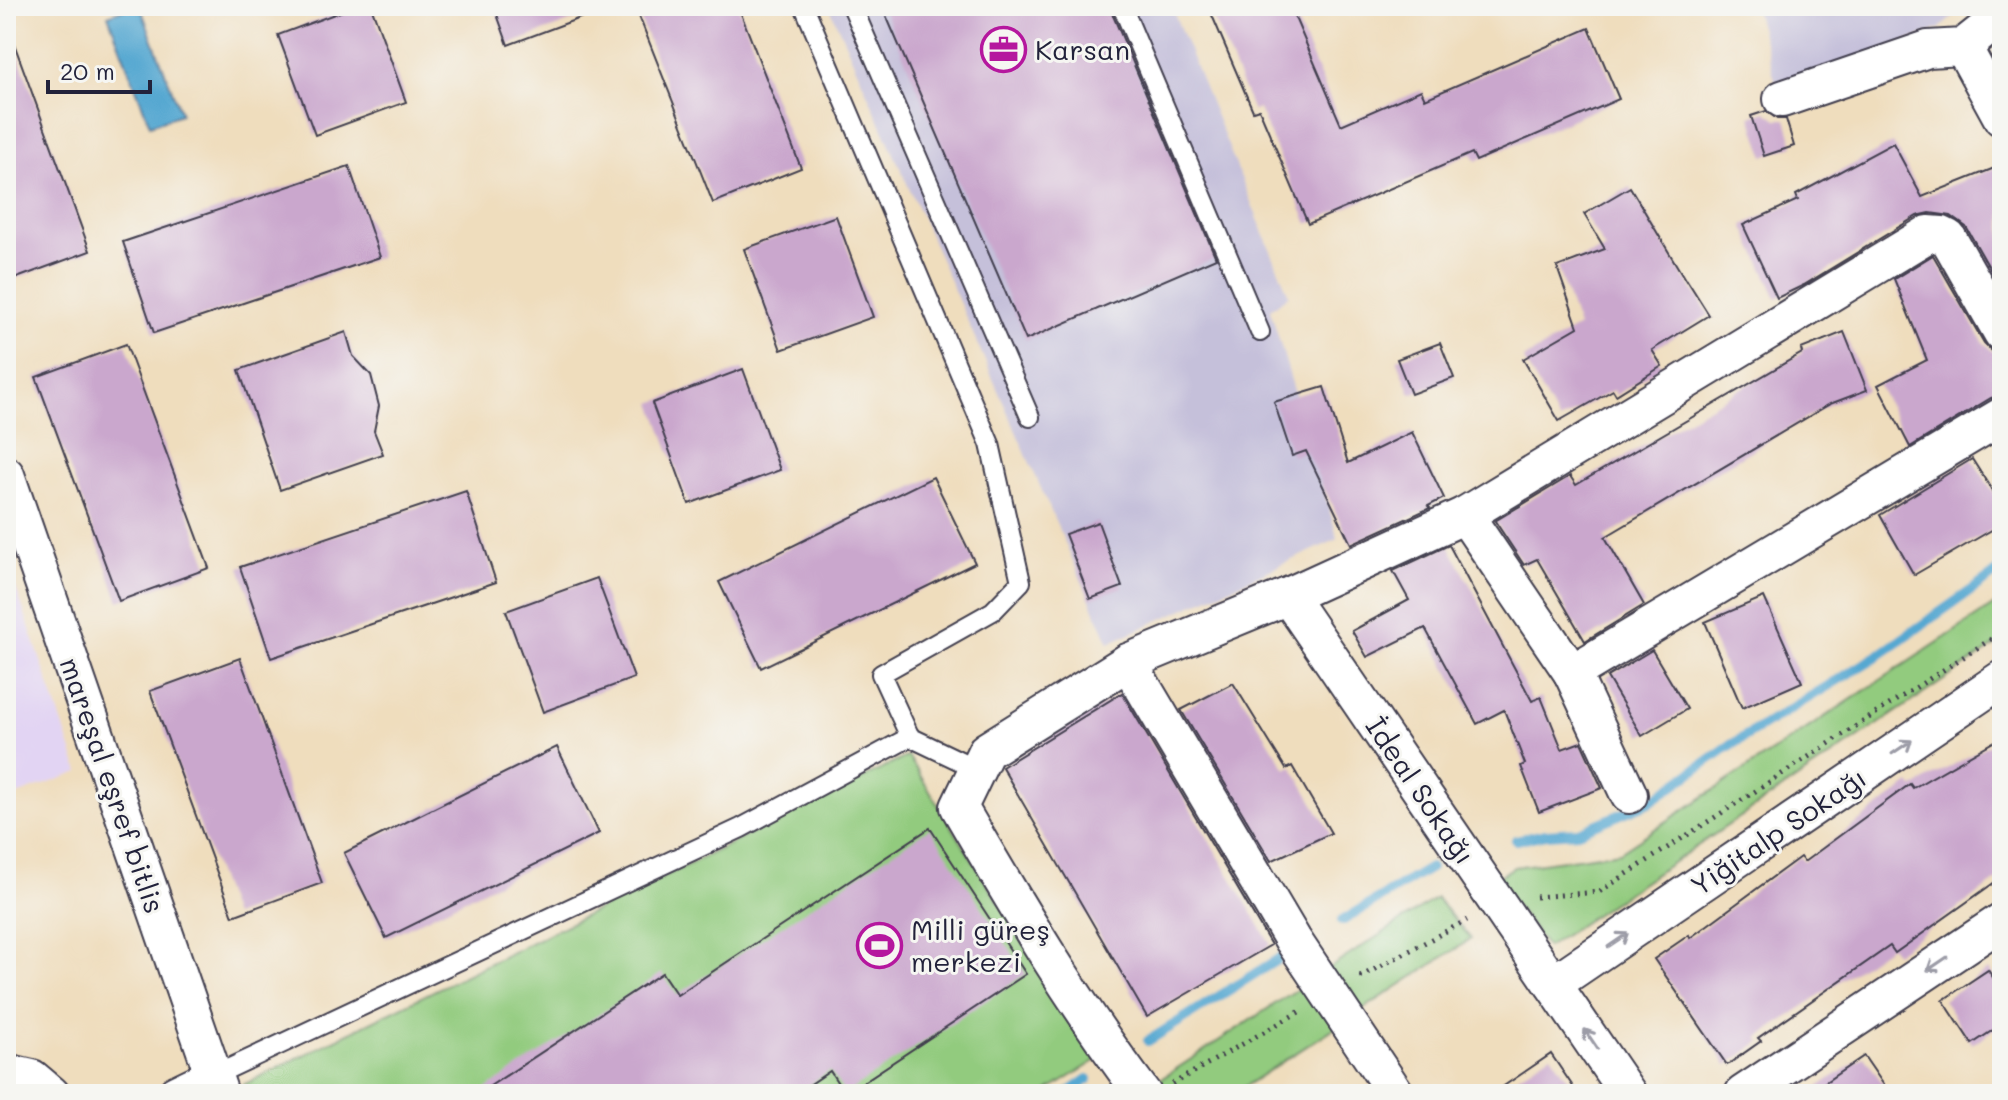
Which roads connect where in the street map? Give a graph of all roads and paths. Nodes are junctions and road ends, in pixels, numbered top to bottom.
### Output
1 (804, 6) edge
2 (852, 6) edge
3 (1122, 6) edge
4 (2002, 16) edge
5 (1963, 47) junction
6 (1782, 99) dead end
7 (2002, 118) edge
8 (1260, 332) dead end
9 (2002, 333) edge
10 (1030, 417) dead end
11 (2000, 423) edge
12 (6, 475) edge
13 (1465, 515) junction
14 (1288, 596) junction
15 (2002, 632) edge
16 (1128, 662) junction
17 (1572, 673) junction
18 (2002, 679) edge
19 (910, 737) junction
20 (977, 769) junction
21 (1629, 795) dead end
22 (1498, 903) junction
23 (2002, 921) edge
24 (1553, 984) junction
25 (1329, 994) junction
26 (6, 1072) edge
27 (217, 1085) edge
28 (1156, 1090) edge
29 (51, 1094) edge
30 (176, 1094) edge
31 (1396, 1094) edge
32 (1628, 1094) edge
33 (1743, 1094) edge

1 - 19 lane
2 - 10 lane
3 - 8 lane
4 - 5 street
5 - 6 street
5 - 7 street
9 - 13 street
11 - 17 street
12 - 27 street, mareşal eşref bitlis
13 - 14 street
13 - 17 street
14 - 16 street
14 - 22 street, İdeal Sokağı
15 - 22 path
16 - 20 street
16 - 25 street
17 - 21 street
24 -> 18 street, Yiğitalp Sokağı
19 - 20 lane
19 - 27 lane
20 - 28 street
22 - 24 street, İdeal Sokağı
22 - 25 path
23 -> 33 street
32 -> 24 street, İdeal Sokağı
25 - 28 path
25 - 31 street
26 - 29 street
27 - 30 street

